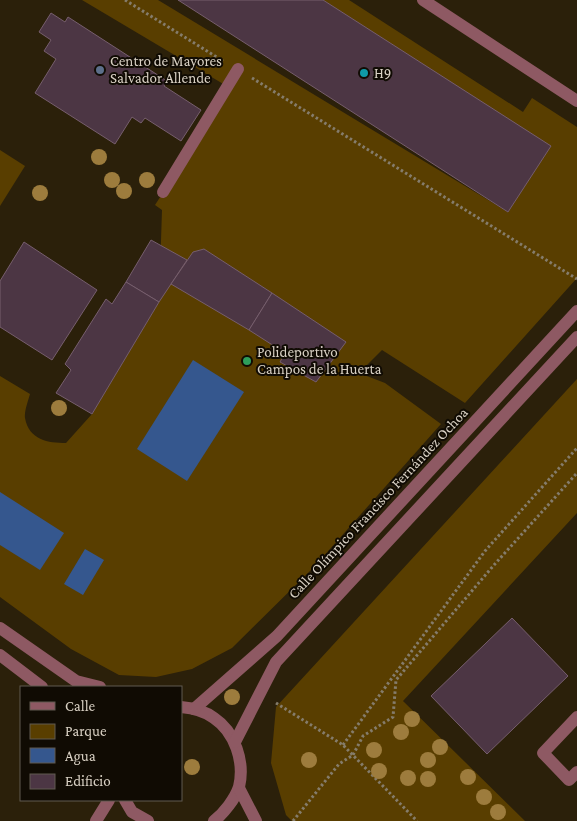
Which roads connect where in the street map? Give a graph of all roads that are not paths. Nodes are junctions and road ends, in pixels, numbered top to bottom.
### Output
1 (423, 0) edge
2 (238, 70) road end
3 (577, 101) edge
4 (163, 192) dead end
5 (577, 311) edge
6 (577, 337) edge
7 (0, 628) edge
8 (0, 654) edge
9 (41, 686) edge
10 (95, 686) edge
11 (187, 708) edge
12 (577, 717) edge
13 (235, 742) junction
14 (577, 772) edge
15 (239, 788) junction
16 (108, 801) edge
17 (126, 801) edge
18 (96, 821) edge
19 (148, 821) edge
20 (214, 821) edge
21 (256, 821) edge

1 - 3 street
2 - 4 street
5 - 11 street, Calle Olímpico Francisco Fernández Ochoa
6 - 13 street
7 - 10 street
8 - 9 street
11 - 13 street
12 - 14 street
13 - 15 street
15 - 20 street
15 - 21 street
16 - 18 street
17 - 19 street

